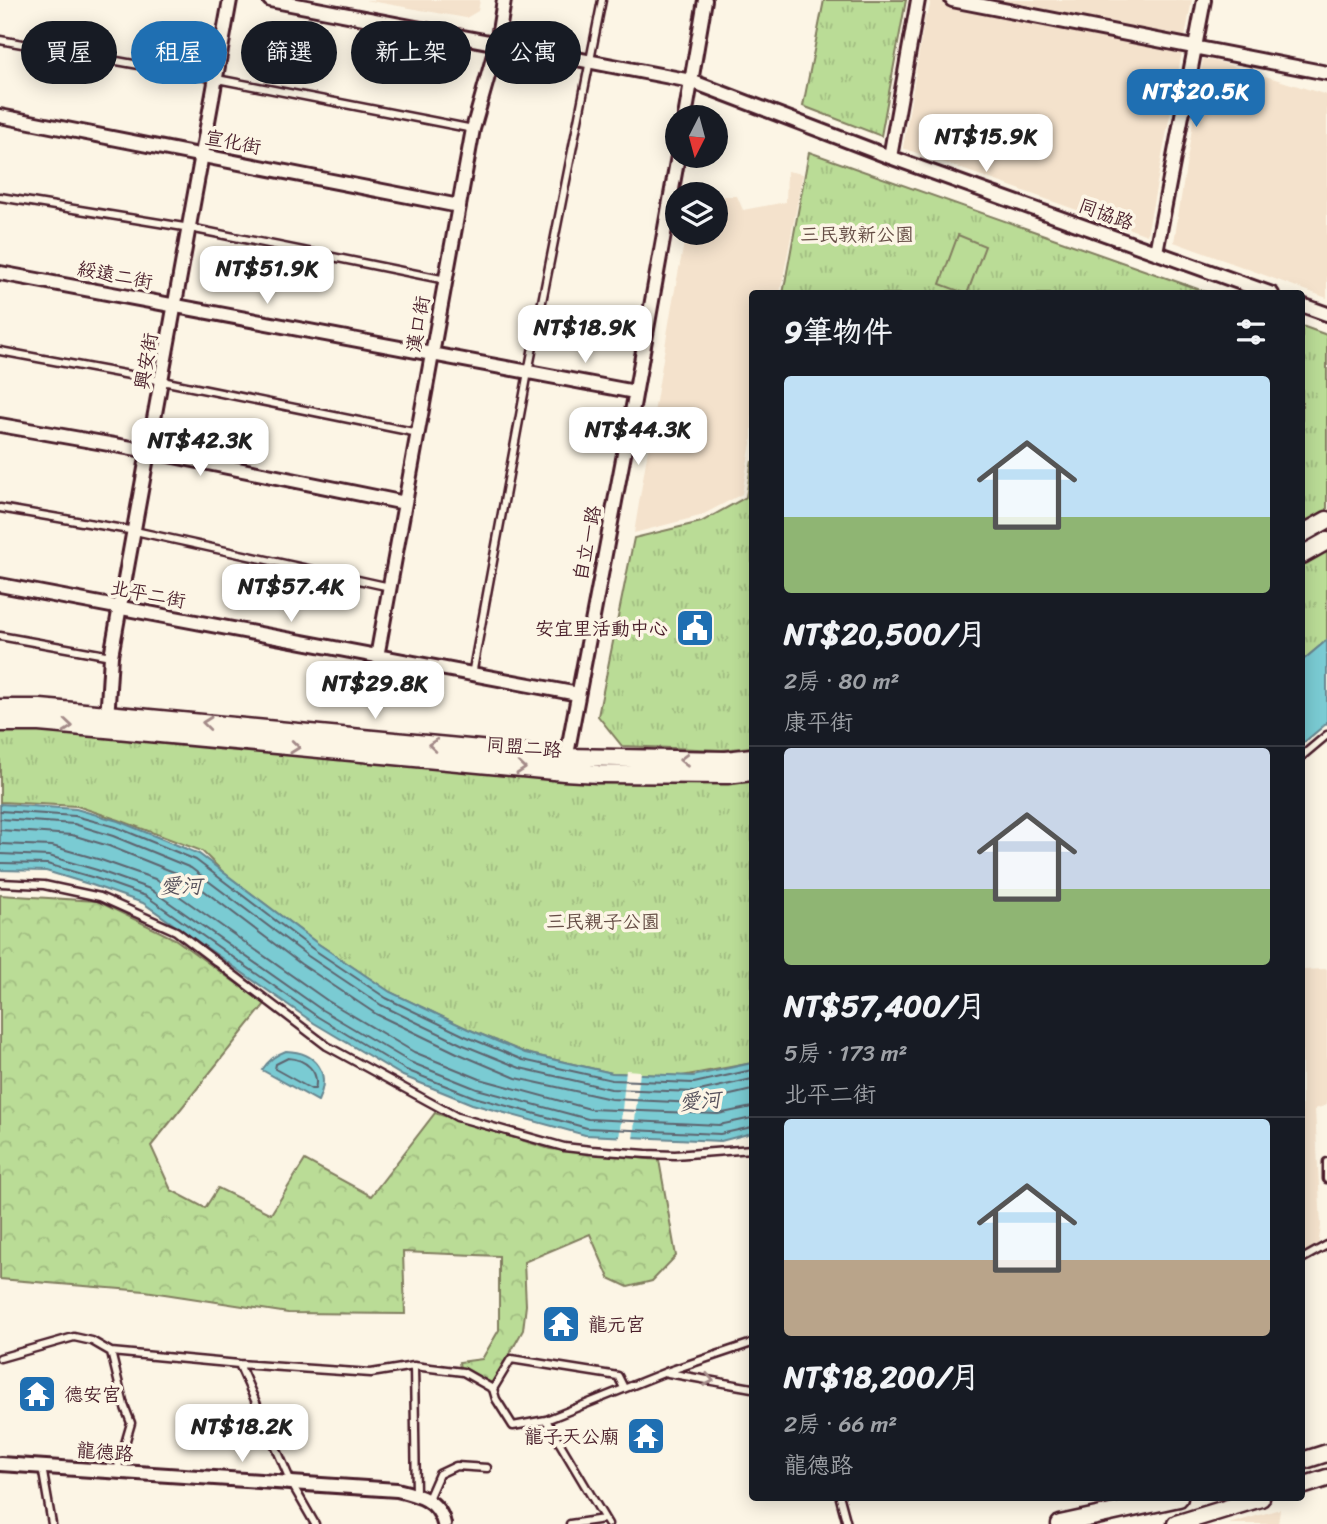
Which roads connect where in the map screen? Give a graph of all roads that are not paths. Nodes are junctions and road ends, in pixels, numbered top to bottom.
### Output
1 (230, 0) edge
2 (270, 0) edge
3 (503, 0) edge
4 (601, 0) edge
5 (705, 0) edge
6 (918, 0) edge
7 (952, 0) edge
8 (1204, 0) edge
9 (227, 21) edge
10 (500, 21) edge
11 (0, 40) edge
12 (485, 42) edge
13 (1195, 47) junction
14 (581, 59) edge
15 (590, 61) junction
16 (131, 64) edge
17 (1327, 73) edge
18 (227, 81) edge
19 (691, 81) junction
20 (216, 84) edge
21 (486, 84) edge
22 (687, 105) edge
23 (0, 116) edge
24 (474, 129) junction
25 (203, 156) junction
26 (890, 157) junction
27 (676, 168) edge
28 (0, 197) edge
29 (459, 206) junction
30 (190, 228) junction
31 (1156, 252) junction
32 (0, 273) edge
33 (446, 280) junction
34 (1261, 290) edge
35 (176, 306) junction
36 (1305, 306) edge
37 (1327, 314) edge
38 (0, 351) edge
39 (432, 354) junction
40 (528, 372) junction
41 (162, 381) junction
42 (635, 392) junction
43 (0, 425) edge
44 (418, 433) junction
45 (149, 451) junction
46 (405, 503) junction
47 (0, 508) edge
48 (1327, 520) edge
49 (135, 531) junction
50 (1305, 532) edge
51 (1327, 541) edge
52 (1305, 553) edge
53 (0, 585) edge
54 (390, 587) junction
55 (121, 608) junction
56 (0, 636) edge
57 (111, 656) junction
58 (377, 657) junction
59 (472, 675) junction
60 (578, 694) junction
61 (0, 708) edge
62 (107, 721) junction
63 (0, 723) edge
64 (1327, 735) edge
65 (1305, 753) edge
66 (749, 757) edge
67 (565, 765) junction
68 (749, 772) edge
69 (0, 883) edge
70 (749, 1149) edge
71 (1327, 1162) edge
72 (1327, 1179) edge
73 (1327, 1245) edge
74 (1305, 1257) edge
75 (749, 1344) edge
76 (111, 1352) junction
77 (0, 1358) edge
78 (239, 1364) junction
79 (414, 1366) junction
80 (666, 1372) junction
81 (749, 1387) edge
82 (624, 1388) junction
83 (493, 1389) junction
84 (546, 1420) junction
85 (1327, 1453) edge
86 (1305, 1460) edge
87 (0, 1464) edge
88 (42, 1467) junction
89 (487, 1468) dead end
90 (116, 1472) junction
91 (1327, 1478) edge
92 (292, 1484) junction
93 (1305, 1485) edge
94 (422, 1497) junction
95 (841, 1501) edge
96 (1165, 1501) edge
97 (1179, 1501) edge
98 (1251, 1501) edge
99 (606, 1522) edge
100 (52, 1524) edge
101 (315, 1524) edge
102 (444, 1524) edge
103 (570, 1524) edge
104 (847, 1524) edge
105 (1060, 1524) edge
106 (1175, 1524) edge

1 - 9 street, 興安街
2 - 12 street, 同協路
3 - 10 street, 漢口街
4 - 15 lane
5 - 19 street
6 - 26 street
7 - 13 street
8 - 13 street
11 - 16 lane
13 - 17 street
13 - 31 street
14 - 15 street, 同協路
15 - 19 street, 同協路
15 - 40 lane
18 - 24 lane
19 - 22 street
19 - 26 street, 同協路
20 - 25 street, 興安街
21 - 24 street, 漢口街
23 - 25 street, 宣化街
24 - 29 street, 漢口街
25 - 29 street, 宣化街
25 - 30 street, 興安街
26 - 31 street, 同協路
27 - 42 street, 自立一路
28 - 30 lane
29 - 33 street, 漢口街
30 - 33 lane
30 - 35 street, 興安街
31 - 34 street, 同協路
32 - 35 street, 綏遠二街
33 - 39 street, 漢口街
35 - 39 street, 綏遠二街
35 - 41 street, 興安街
36 - 37 street
38 - 41 lane
39 - 40 street, 綏遠二街
39 - 44 street, 漢口街
40 - 42 street, 綏遠二街
40 - 59 lane
41 - 44 lane
41 - 45 street, 興安街
42 - 60 street, 自立一路
43 - 45 street
44 - 46 street, 漢口街
45 - 46 street
45 - 49 street, 興安街
46 - 54 street, 漢口街
47 - 49 lane
48 - 50 street
49 - 54 lane
49 - 55 street, 興安街
51 - 52 street
53 - 55 street, 北平二街
54 - 58 street, 漢口街
55 - 57 street, 興安街
55 - 58 street, 北平二街
56 - 57 lane
57 - 62 street, 興安街
58 - 59 street, 北平二街
59 - 60 street, 北平二街
60 - 67 street, 自立一路
61 - 62 street, 同盟二路
63 -> 62 street, 同盟二路
62 - 67 street, 同盟二路
64 - 65 lane
66 -> 67 street, 同盟二路
67 - 68 street, 同盟二路
69 - 70 lane
71 - 72 lane
73 - 74 lane
75 - 80 lane
76 - 77 lane
76 - 78 lane
76 - 90 lane
78 - 79 lane
78 - 92 lane
79 - 83 lane
79 - 94 lane
80 -> 81 lane
80 - 82 lane
82 - 83 lane
82 - 84 lane
83 - 84 lane
84 - 99 lane
85 - 86 street
87 - 88 street, 龍德路
88 - 90 street, 龍德路
88 - 100 lane
89 - 94 lane
90 - 92 street, 龍德路
91 - 93 street
92 - 94 street, 龍德路
92 - 101 lane
94 - 102 street
95 - 104 lane
96 - 105 street
97 - 106 street
98 - 106 street
99 - 103 lane

